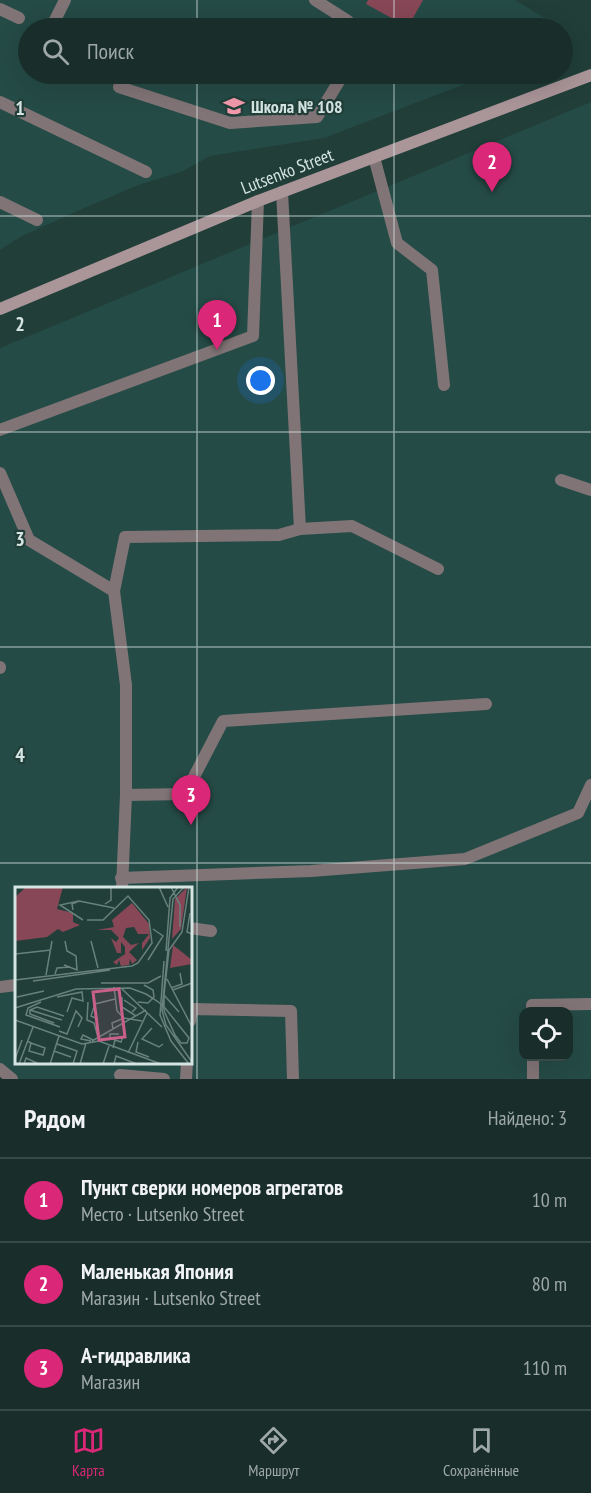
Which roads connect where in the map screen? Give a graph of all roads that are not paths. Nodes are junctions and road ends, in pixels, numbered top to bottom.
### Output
1 (65, 0) edge
2 (315, 0) edge
3 (0, 9) edge
4 (19, 18) dead end
5 (56, 18) edge
6 (343, 18) edge
7 (591, 75) edge
8 (573, 82) edge
9 (337, 84) edge
10 (567, 84) edge
11 (119, 87) dead end
12 (0, 102) edge
13 (374, 157) junction
14 (146, 172) dead end
15 (282, 192) junction
16 (258, 201) junction
17 (0, 202) edge
18 (37, 220) dead end
19 (0, 309) edge
20 (444, 385) dead end
21 (0, 430) edge
22 (0, 473) edge
23 (561, 480) dead end
24 (591, 490) edge
25 (300, 529) junction
26 (438, 569) dead end
27 (114, 591) junction
28 (486, 704) dead end
29 (591, 785) edge
30 (126, 795) junction
31 (122, 883) edge
32 (192, 928) edge
33 (211, 931) dead end
34 (15, 985) edge
35 (0, 987) edge
36 (591, 1004) edge
37 (532, 1007) edge
38 (192, 1009) edge
39 (533, 1061) edge
40 (187, 1064) edge
41 (0, 1069) edge
42 (120, 1072) edge
43 (12, 1079) edge
44 (164, 1079) edge
45 (186, 1079) edge
46 (293, 1079) edge
47 (533, 1079) edge

1 - 5 lane
2 - 6 lane
3 - 4 lane
7 - 8 street, Lutsenko Street
9 - 11 lane
10 - 13 street, Lutsenko Street
12 - 14 lane
13 - 15 street, Lutsenko Street
13 - 20 lane
15 - 16 street, Lutsenko Street
15 - 25 lane
16 - 19 street, Lutsenko Street
16 - 21 lane
17 - 18 lane
22 - 27 lane
23 - 24 lane
25 - 26 lane
25 - 27 lane
27 - 30 lane
28 - 30 lane
29 - 31 lane
30 - 31 lane
32 - 33 lane
34 - 35 lane
36 - 37 lane
38 - 46 lane
39 - 47 lane
40 - 45 lane
41 - 43 lane
42 - 44 lane

